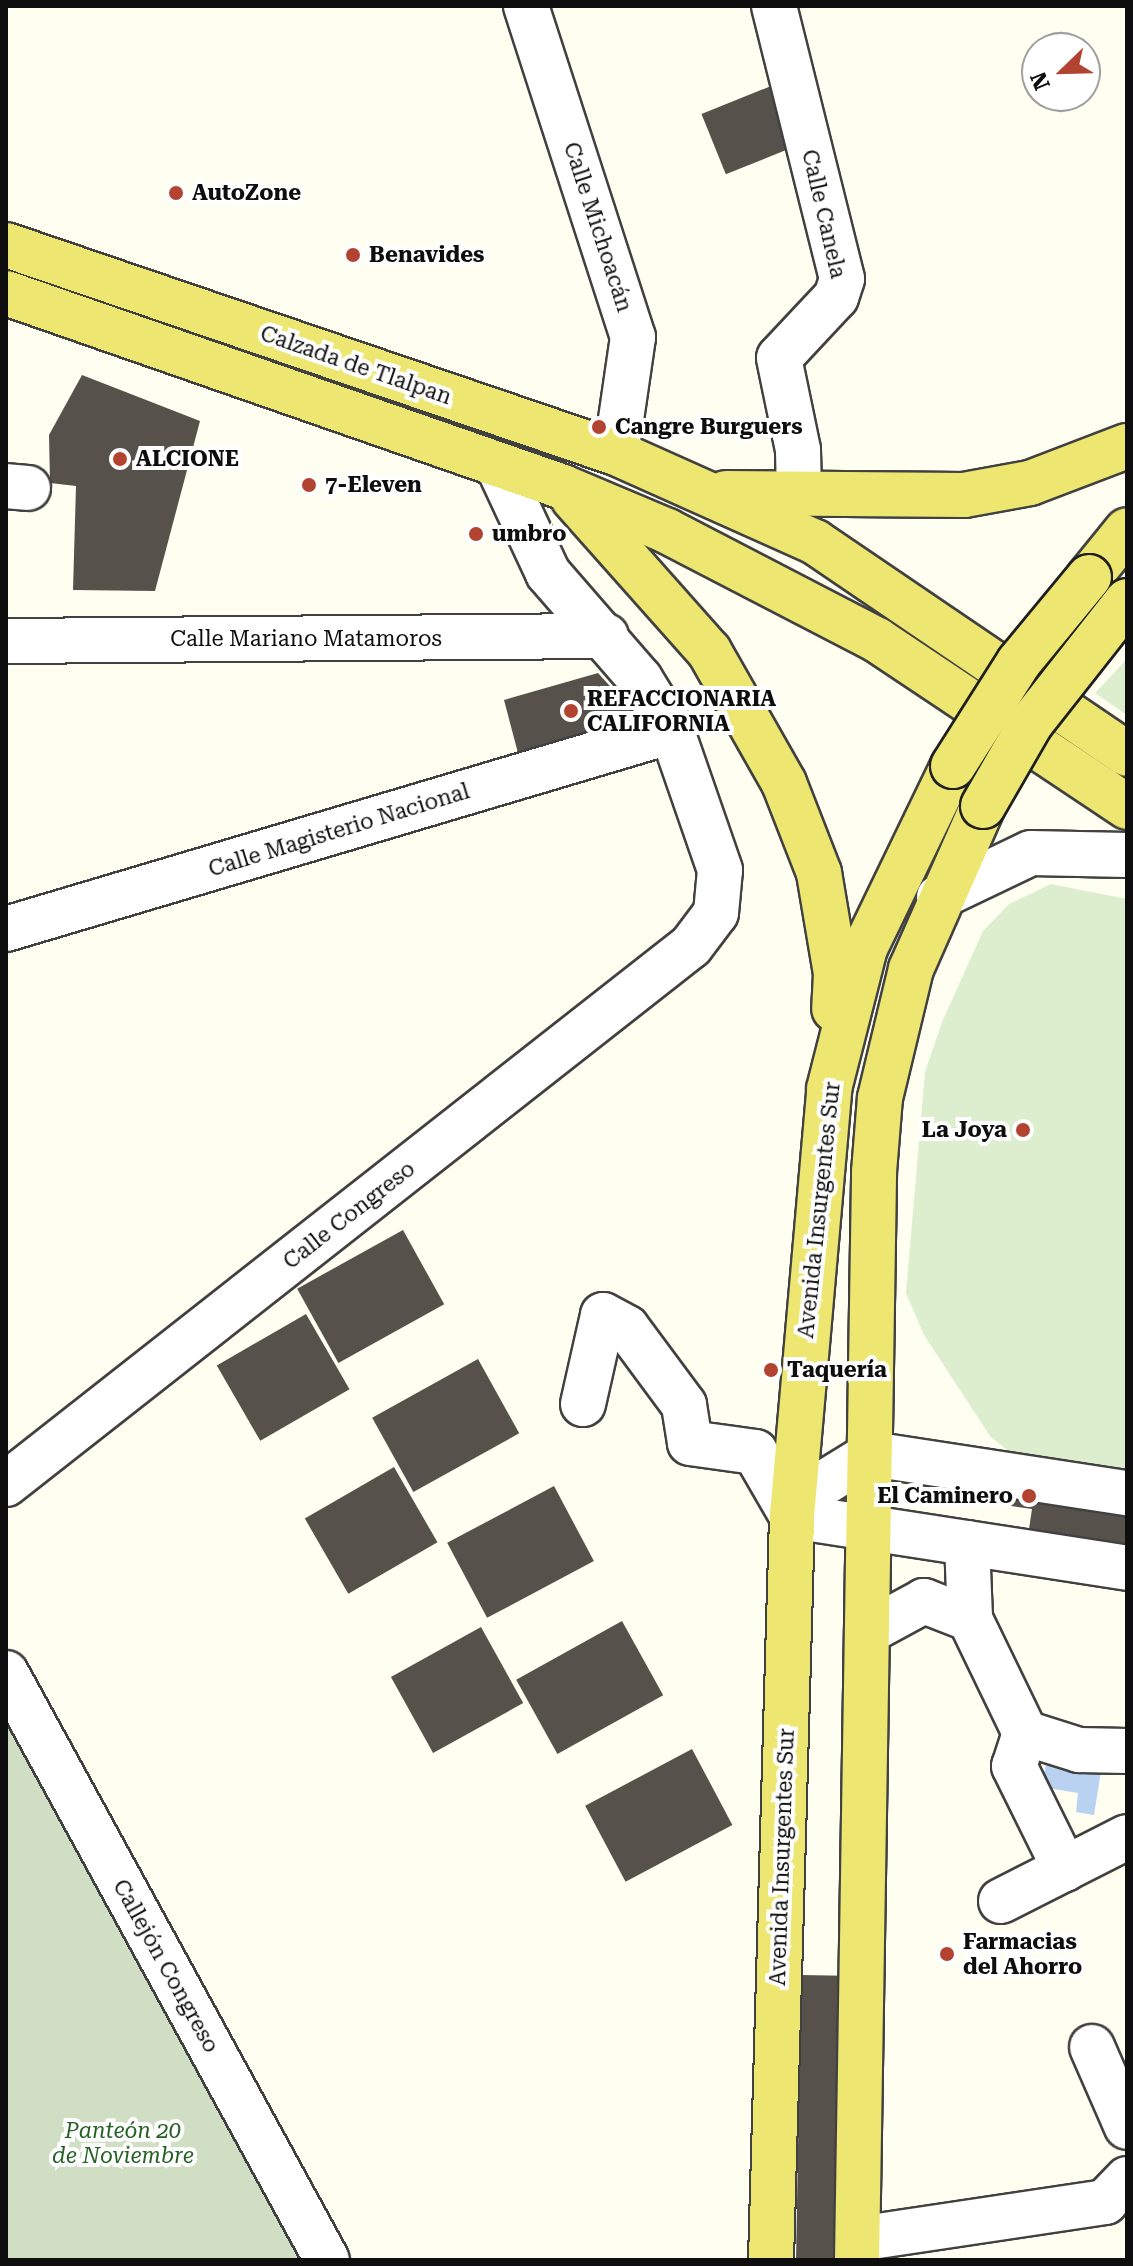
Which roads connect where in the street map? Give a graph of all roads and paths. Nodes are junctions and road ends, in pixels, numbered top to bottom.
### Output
1 (526, 6) edge
2 (774, 6) edge
3 (6, 245) edge
4 (6, 293) edge
5 (1127, 446) edge
6 (616, 453) junction
7 (498, 466) junction
8 (563, 487) junction
9 (704, 492) junction
10 (799, 495) junction
11 (1127, 530) edge
12 (1127, 601) edge
13 (606, 636) junction
14 (6, 641) edge
15 (672, 731) junction
16 (1127, 754) edge
17 (1127, 807) edge
18 (1127, 855) edge
19 (939, 897) junction
20 (6, 929) edge
21 (829, 1089) junction
22 (583, 1404) dead end
23 (871, 1454) junction
24 (6, 1484) edge
25 (1127, 1493) edge
26 (792, 1516) junction
27 (871, 1528) junction
28 (967, 1543) junction
29 (1127, 1568) edge
30 (965, 1612) junction
31 (867, 1632) junction
32 (6, 1673) edge
33 (1025, 1733) junction
34 (1127, 1751) edge
35 (1127, 1837) edge
36 (1065, 1869) junction
37 (1001, 1901) dead end
38 (1092, 2047) dead end
39 (1127, 2127) edge
40 (1127, 2179) edge
41 (858, 2249) edge
42 (327, 2260) edge
43 (771, 2260) edge

1 - 6 street, Calle Michoacán
2 - 10 street, Calle Canela
3 - 6 main road, Calzada de Tlalpan
4 - 7 main road
5 - 10 main road
6 - 9 main road, Calzada de Tlalpan
7 - 8 main road
7 - 13 street, Calle Congreso
8 - 17 main road
8 - 21 main road
9 - 10 main road
9 - 16 main road, Calzada de Tlalpan
11 - 21 main road, Avenida Insurgentes Sur, bridge
12 - 19 main road, bridge
13 - 14 street, Calle Mariano Matamoros
13 - 15 street, Calle Congreso
15 - 20 street, Calle Magisterio Nacional
15 - 24 street, Calle Congreso
18 - 19 street
19 - 23 main road
21 - 26 main road, Avenida Insurgentes Sur
22 - 26 street
23 - 25 street
23 - 26 street
23 - 27 main road
26 - 27 street
26 - 43 main road, Avenida Insurgentes Sur
27 - 28 street
27 - 31 main road
28 - 29 street
28 - 30 street
30 - 31 street
30 - 33 street
31 - 41 main road
32 - 42 street, Callejón Congreso
33 - 34 street
33 - 36 street
35 - 36 street
36 - 37 street
38 - 39 street
40 - 41 street

